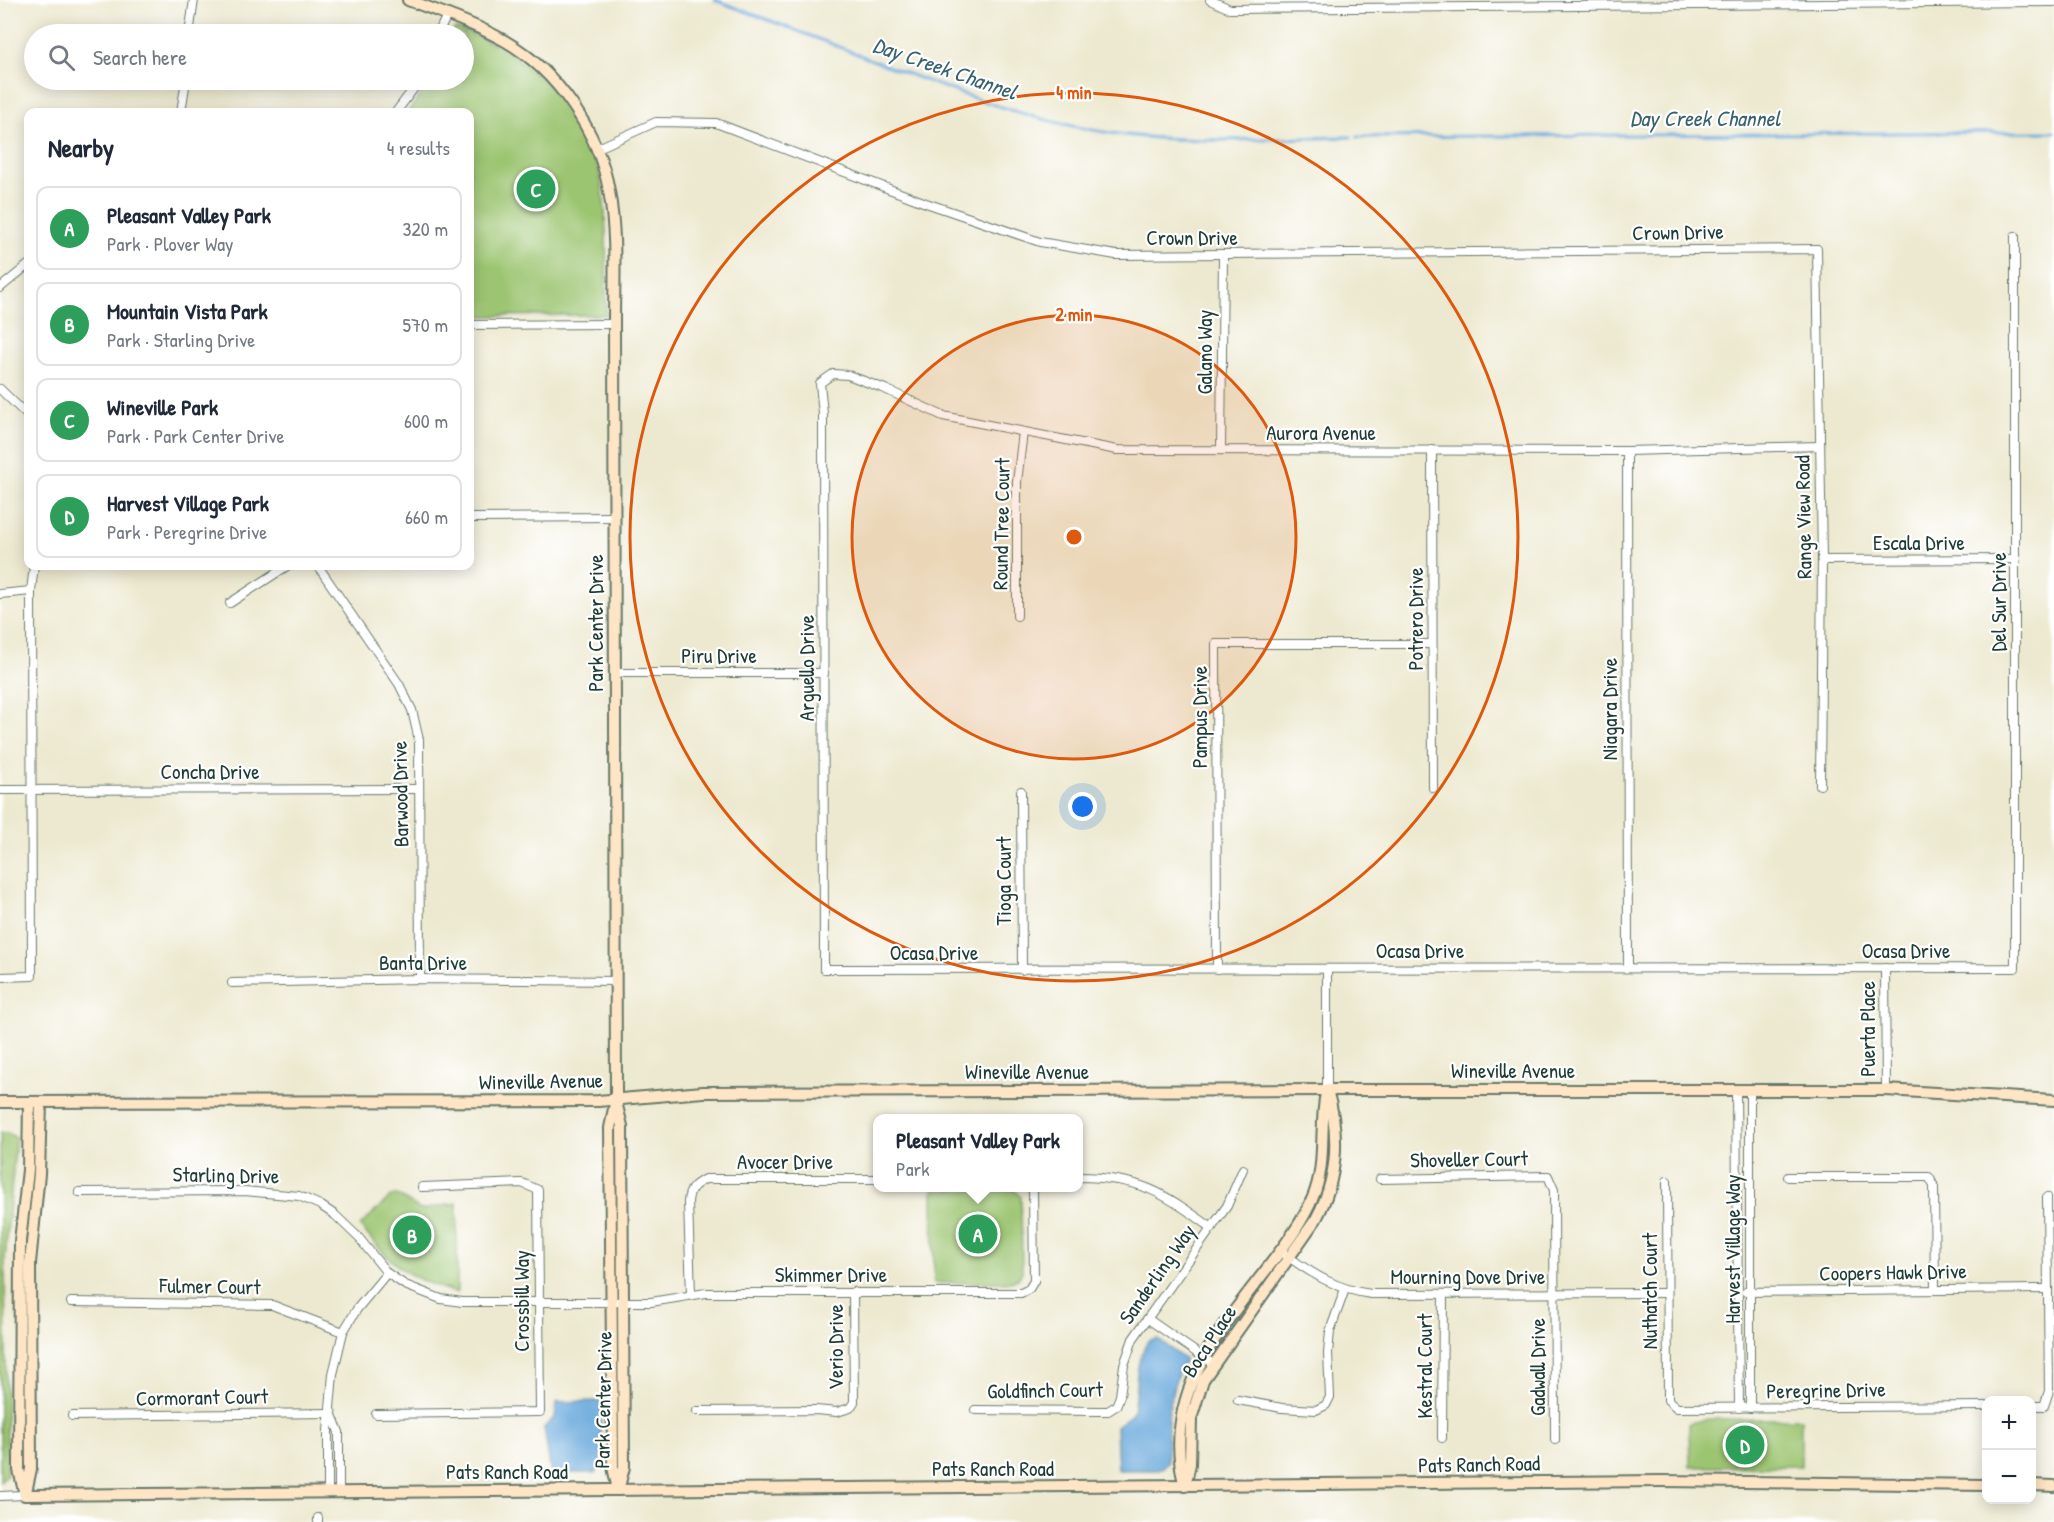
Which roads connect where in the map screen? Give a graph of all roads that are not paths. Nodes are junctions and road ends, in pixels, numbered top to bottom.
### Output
1 (194, 0) edge
2 (408, 0) edge
3 (1210, 0) edge
4 (2037, 1) edge
5 (2054, 2) edge
6 (1657, 3) edge
7 (1461, 4) edge
8 (447, 15) junction
9 (190, 24) edge
10 (443, 24) edge
11 (467, 24) edge
12 (474, 27) edge
13 (184, 90) edge
14 (412, 90) edge
15 (182, 108) edge
16 (399, 108) edge
17 (596, 149) junction
18 (2015, 236) dead end
19 (1817, 249) joint
20 (1223, 255) junction
21 (24, 268) edge
22 (0, 288) edge
23 (614, 324) junction
24 (474, 325) edge
25 (833, 374) joint
26 (0, 389) edge
27 (24, 412) edge
28 (1023, 432) junction
29 (1820, 446) junction
30 (1221, 450) junction
31 (1432, 450) junction
32 (1627, 451) junction
33 (614, 517) junction
34 (474, 518) edge
35 (2016, 559) junction
36 (1822, 560) junction
37 (34, 570) edge
38 (280, 570) edge
39 (321, 570) edge
40 (31, 591) junction
41 (0, 594) edge
42 (230, 603) dead end
43 (1017, 616) dead end
44 (1432, 644) junction
45 (615, 672) junction
46 (824, 672) junction
47 (1820, 786) dead end
48 (1434, 788) dead end
49 (420, 789) junction
50 (0, 790) edge
51 (31, 790) junction
52 (1020, 791) dead end
53 (1628, 968) junction
54 (1885, 968) junction
55 (2015, 968) joint
56 (824, 969) joint
57 (1217, 969) junction
58 (1327, 969) junction
59 (1022, 970) junction
60 (0, 977) edge
61 (420, 979) junction
62 (615, 981) junction
63 (232, 983) dead end
64 (1327, 1090) junction
65 (1736, 1090) junction
66 (1750, 1090) junction
67 (1886, 1090) junction
68 (616, 1099) junction
69 (2054, 1100) edge
70 (0, 1102) edge
71 (29, 1102) junction
72 (41, 1103) junction
73 (1243, 1169) dead end
74 (1788, 1176) dead end
75 (1083, 1178) edge
76 (873, 1179) edge
77 (1380, 1179) dead end
78 (1667, 1181) dead end
79 (422, 1187) dead end
80 (79, 1192) dead end
81 (1033, 1192) edge
82 (2047, 1197) dead end
83 (1212, 1228) junction
84 (1285, 1254) junction
85 (387, 1273) junction
86 (1345, 1289) junction
87 (2048, 1289) junction
88 (1935, 1290) junction
89 (853, 1292) junction
90 (1738, 1292) junction
91 (1750, 1292) junction
92 (1667, 1293) junction
93 (1443, 1294) junction
94 (1554, 1294) junction
95 (692, 1295) junction
96 (71, 1302) dead end
97 (540, 1302) junction
98 (612, 1302) junction
99 (623, 1302) junction
100 (1148, 1319) junction
101 (343, 1332) junction
102 (1208, 1361) junction
103 (1238, 1400) dead end
104 (1668, 1400) joint
105 (1116, 1406) joint
106 (1982, 1406) edge
107 (2036, 1406) edge
108 (1738, 1408) junction
109 (1750, 1408) junction
110 (975, 1410) dead end
111 (697, 1412) dead end
112 (332, 1413) junction
113 (375, 1414) dead end
114 (72, 1416) dead end
115 (1442, 1438) dead end
116 (1555, 1440) dead end
117 (1982, 1485) edge
118 (2036, 1485) edge
119 (1185, 1486) junction
120 (2054, 1486) edge
121 (618, 1490) junction
122 (334, 1492) junction
123 (25, 1495) junction
124 (0, 1496) edge

1 - 9 street
2 - 8 street, Park Center Drive
3 - 7 street
4 - 5 street
4 - 6 street
6 - 7 street
8 - 10 street
8 - 11 street, Park Center Drive
12 - 17 street, Park Center Drive
13 - 15 street
14 - 16 street
17 - 20 street, Crown Drive
17 - 23 street, Park Center Drive
18 - 35 street, Del Sur Drive
19 - 20 street, Crown Drive
19 - 29 street, Range View Road
20 - 30 street, Galano Way
21 - 22 street
23 - 24 street
23 - 33 street, Park Center Drive
25 - 28 street, Aurora Avenue
25 - 46 street, Arguello Drive
26 - 27 street
28 - 30 street, Aurora Avenue
28 - 43 street, Round Tree Court
29 - 32 street, Aurora Avenue
29 - 36 street, Range View Road
30 - 31 street, Aurora Avenue
31 - 32 street, Aurora Avenue
31 - 44 street, Potrero Drive
32 - 53 street, Niagara Drive
33 - 34 street
33 - 45 street, Park Center Drive
35 - 36 street, Escala Drive
35 - 55 street, Del Sur Drive
36 - 47 street, Range View Road
37 - 40 street
38 - 42 street
39 - 49 street, Barwood Drive
40 - 41 street
40 - 51 street
44 - 48 street, Potrero Drive
44 - 57 street, Pampus Drive
45 - 46 street, Piru Drive
45 - 62 street, Park Center Drive
46 - 56 street, Arguello Drive
49 - 51 street, Concha Drive
49 - 61 street, Barwood Drive
50 - 51 street, Concha Drive
51 - 60 street
52 - 59 street, Tioga Court
53 - 54 street, Ocasa Drive
53 - 58 street, Ocasa Drive
54 - 55 street, Ocasa Drive
54 - 67 street, Puerta Place
56 - 59 street, Ocasa Drive
57 - 58 street, Ocasa Drive
57 - 59 street, Ocasa Drive
58 - 64 street, Boca Place
61 - 62 street, Banta Drive
61 - 63 street, Banta Drive
62 - 68 street, Park Center Drive
64 - 65 street, Wineville Avenue
64 - 68 street, Wineville Avenue
64 - 84 street, Boca Place
65 - 66 street, Wineville Avenue
65 - 90 street, Harvest Village Way
66 - 67 street, Wineville Avenue
66 - 91 street, Harvest Village Way
67 - 69 street, Wineville Avenue
68 - 72 street, Wineville Avenue
68 - 98 street, Park Center Drive
68 - 99 street, Park Center Drive
70 - 71 street, Wineville Avenue
71 - 72 street, Wineville Avenue
71 - 123 street
72 - 123 street
73 - 83 street, Sanderling Way
74 - 88 street
75 - 83 street
76 - 95 street, Avocer Drive
77 - 94 street, Shoveller Court
78 - 92 street, Nuthatch Court
79 - 97 street, Crossbill Way
80 - 85 street, Starling Drive
81 - 89 street, Skimmer Drive
82 - 87 street
83 - 100 street, Sanderling Way
84 - 86 street, Mourning Dove Drive
84 - 102 street, Boca Place
85 - 97 street, Starling Drive
85 - 101 street
86 - 93 street, Mourning Dove Drive
86 - 103 street
87 - 88 street, Coopers Hawk Drive
87 - 107 street
88 - 91 street, Coopers Hawk Drive
89 - 95 street, Skimmer Drive
89 - 111 street, Verio Drive
90 - 91 street, Coopers Hawk Drive
90 - 108 street, Harvest Village Way
91 - 109 street, Harvest Village Way
92 - 94 street, Mourning Dove Drive
92 - 104 street, Nuthatch Court
93 - 94 street, Mourning Dove Drive
93 - 115 street, Kestral Court
94 - 116 street, Gadwall Drive
95 - 99 street, Skimmer Drive
96 - 101 street, Fulmer Court
97 - 98 street, Starling Drive
97 - 113 street, Crossbill Way
98 - 99 street, Starling Drive
98 - 121 street, Park Center Drive
99 - 121 street, Park Center Drive
100 - 102 street
100 - 105 street, Sanderling Way
101 - 112 street
102 - 119 street, Boca Place
104 - 108 street, Peregrine Drive
105 - 110 street, Goldfinch Court
106 - 109 street, Peregrine Drive
108 - 109 street, Peregrine Drive
112 - 114 street, Cormorant Court
112 - 122 street
117 - 119 street, Pats Ranch Road
118 - 120 street
119 - 121 street, Pats Ranch Road
121 - 122 street, Pats Ranch Road
122 - 123 street, Pats Ranch Road
123 - 124 street, Pats Ranch Road

